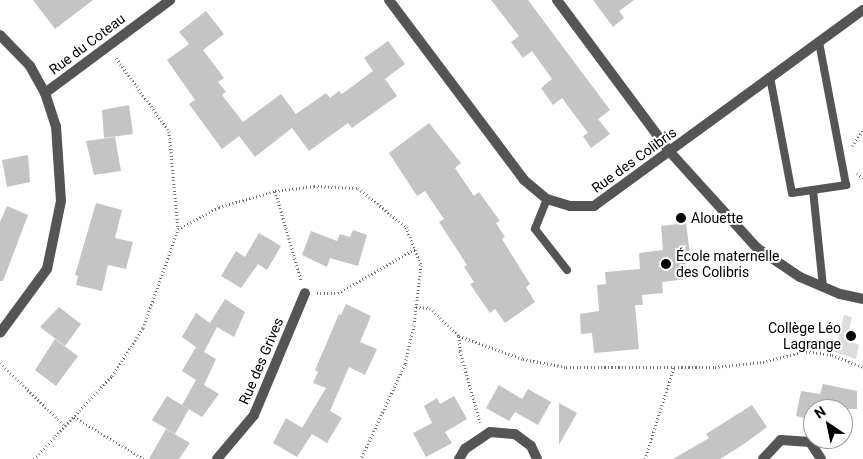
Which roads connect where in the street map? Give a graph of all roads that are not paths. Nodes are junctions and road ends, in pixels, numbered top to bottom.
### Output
1 (170, 0) edge
2 (389, 0) edge
3 (557, 0) edge
4 (863, 10) edge
5 (0, 35) edge
6 (819, 42) junction
7 (770, 77) junction
8 (45, 92) junction
9 (670, 152) junction
10 (812, 190) junction
11 (547, 200) junction
12 (567, 270) dead end
13 (823, 286) junction
14 (305, 293) road end
15 (863, 299) edge
16 (0, 334) edge
17 (217, 459) edge
18 (459, 459) edge
19 (537, 459) edge
20 (762, 459) edge
21 (821, 459) edge

1 - 8 street, Rue du Coteau
2 - 11 street, Rue des Colibris
3 - 9 street
4 - 6 street, Rue des Colibris
5 - 8 street
6 - 7 street, Rue des Colibris
6 - 10 lane
7 - 9 street, Rue des Colibris
7 - 10 lane
8 - 16 street
9 - 11 street, Rue des Colibris
9 - 13 street
10 - 13 lane
11 - 12 lane
13 - 15 street
14 - 17 street, Rue des Grives
18 - 19 street
20 - 21 street

